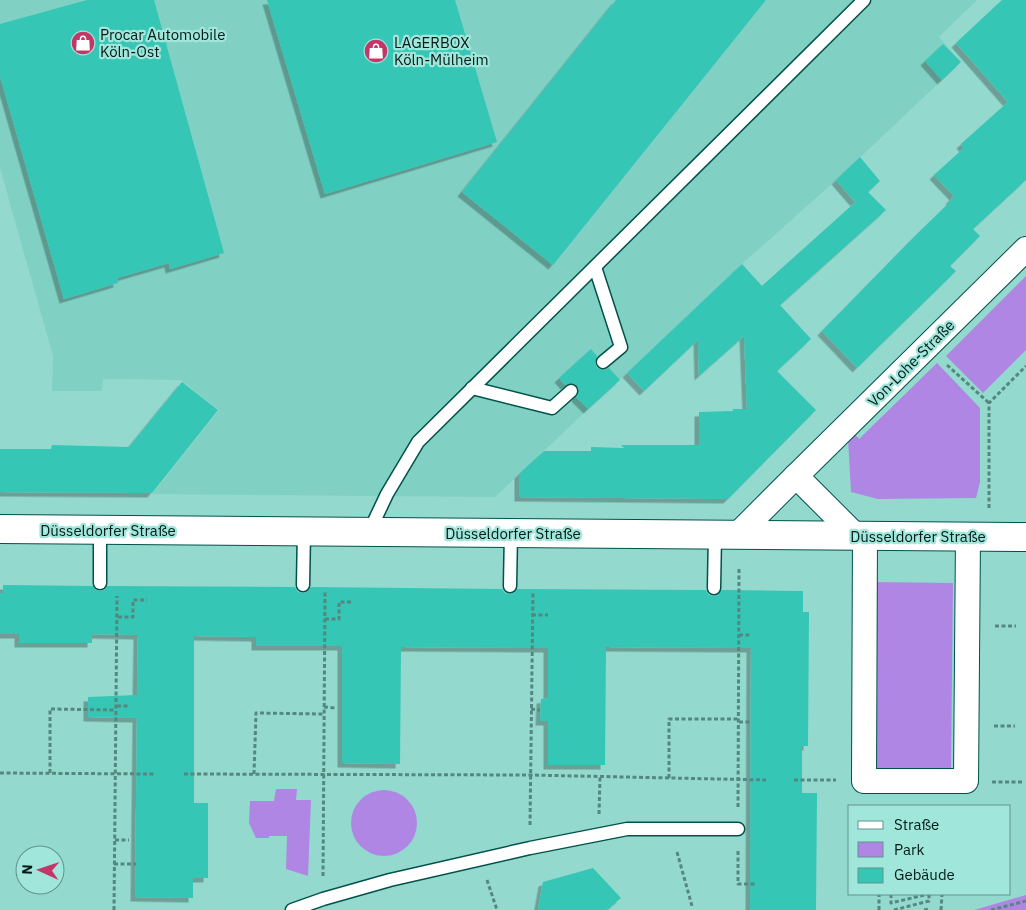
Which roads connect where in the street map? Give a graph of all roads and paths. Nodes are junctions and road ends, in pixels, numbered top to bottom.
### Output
1 (864, 0) edge
2 (1026, 249) edge
3 (595, 267) junction
4 (928, 346) junction
5 (603, 362) dead end
6 (1026, 366) edge
7 (472, 388) junction
8 (571, 391) dead end
9 (989, 403) junction
10 (796, 476) junction
11 (0, 529) edge
12 (100, 530) junction
13 (304, 531) junction
14 (369, 532) junction
15 (511, 532) junction
16 (727, 534) junction
17 (860, 535) junction
18 (979, 536) junction
19 (1026, 537) edge
20 (100, 583) dead end
21 (304, 585) dead end
22 (510, 586) dead end
23 (714, 588) dead end
24 (739, 589) dead end
25 (533, 590) dead end
26 (325, 592) dead end
27 (117, 595) dead end
28 (147, 600) dead end
29 (352, 602) dead end
30 (532, 615) junction
31 (548, 615) dead end
32 (118, 617) junction
33 (324, 619) junction
34 (739, 635) junction
35 (751, 635) dead end
36 (130, 706) dead end
37 (116, 708) junction
38 (324, 708) junction
39 (335, 708) dead end
40 (531, 709) junction
41 (540, 710) dead end
42 (324, 714) junction
43 (738, 721) junction
44 (750, 722) dead end
45 (0, 773) edge
46 (50, 773) junction
47 (116, 773) junction
48 (154, 774) dead end
49 (184, 774) dead end
50 (254, 774) junction
51 (324, 775) junction
52 (530, 775) junction
53 (600, 777) junction
54 (669, 778) junction
55 (738, 780) junction
56 (766, 780) dead end
57 (794, 780) dead end
58 (864, 781) junction
59 (670, 829) junction
60 (738, 829) junction
61 (600, 835) junction
62 (114, 840) junction
63 (129, 840) dead end
64 (530, 848) junction
65 (481, 860) junction
66 (114, 864) junction
67 (136, 864) dead end
68 (757, 884) dead end
69 (879, 895) edge
70 (891, 895) edge
71 (925, 895) edge
72 (929, 895) edge
73 (942, 895) edge
74 (323, 899) junction
75 (1026, 901) edge
76 (692, 906) dead end
77 (114, 910) edge
78 (292, 910) edge
79 (497, 910) edge
80 (879, 910) edge
81 (894, 910) edge
82 (924, 910) edge
83 (929, 910) edge
84 (941, 910) edge
85 (991, 910) edge

1 - 3 lane
2 - 4 street, Von-Lohe-Straße
3 - 5 lane
3 - 7 lane
4 - 9 path
4 - 10 street, Von-Lohe-Straße
6 - 9 path
7 - 8 lane
7 - 14 lane
9 - 18 path
10 - 16 street, Von-Lohe-Straße
10 - 17 street
11 - 12 street, Düsseldorfer Straße
12 - 13 street, Düsseldorfer Straße
12 - 20 lane
13 - 14 street, Düsseldorfer Straße
13 - 21 lane
14 - 15 street, Düsseldorfer Straße
15 - 16 street, Düsseldorfer Straße
15 - 22 lane
16 - 17 street, Düsseldorfer Straße
16 - 23 lane
17 - 18 street, Düsseldorfer Straße
17 - 58 street
18 - 19 street, Düsseldorfer Straße
18 - 58 street
24 - 34 path
25 - 30 path
26 - 33 path
27 - 32 path
28 - 32 path
29 - 33 path
30 - 31 path
30 - 40 path
32 - 37 path
33 - 38 path
34 - 35 path
34 - 43 path
36 - 37 path
37 - 46 path
37 - 47 path
38 - 39 path
38 - 42 path
40 - 41 path
40 - 52 path
42 - 50 path
42 - 51 path
43 - 44 path
43 - 54 path
43 - 55 path
45 - 46 path
46 - 47 path
47 - 48 path
47 - 62 path
49 - 50 path
50 - 51 path
51 - 52 path
51 - 74 path
52 - 53 path
52 - 64 path
53 - 54 path
53 - 61 path
54 - 55 path
55 - 56 path
55 - 60 path
57 - 58 path
59 - 60 lane
59 - 61 lane
59 - 76 path
60 - 68 path
61 - 64 lane
62 - 63 path
62 - 66 path
64 - 65 lane
65 - 74 lane
65 - 79 path
66 - 67 path
66 - 77 path
69 - 80 path
70 - 71 path
72 - 81 path
73 - 84 path
74 - 78 lane
75 - 85 path
82 - 83 path

